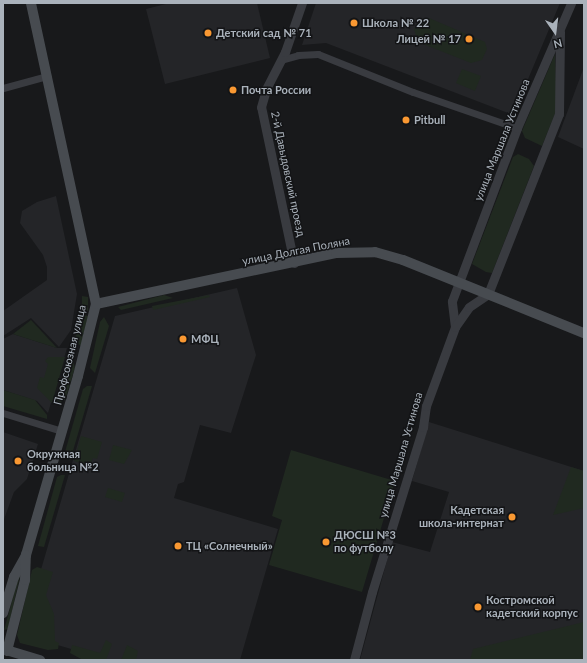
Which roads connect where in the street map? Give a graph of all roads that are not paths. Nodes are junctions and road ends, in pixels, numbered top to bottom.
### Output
1 (31, 3) edge
2 (302, 3) edge
3 (571, 3) edge
4 (560, 32) junction
5 (281, 60) junction
6 (47, 76) junction
7 (3, 88) edge
8 (518, 128) junction
9 (294, 263) junction
10 (459, 283) junction
11 (488, 294) junction
12 (96, 304) junction
13 (455, 327) junction
14 (584, 333) edge
15 (3, 413) edge
16 (62, 431) junction
17 (26, 555) junction
18 (3, 614) edge
19 (5, 650) edge
20 (40, 660) edge
21 (354, 660) edge

1 - 6 main road, Профсоюзная улица
2 - 5 street, 2-й Давыдовский проезд
3 - 4 street, улица Маршала Устинова
4 - 8 street, улица Маршала Устинова
4 - 11 street, улица Маршала Устинова
5 - 8 street
5 - 9 street, 2-й Давыдовский проезд
6 - 7 street
6 - 12 main road, Профсоюзная улица
8 - 10 street, улица Маршала Устинова
9 - 10 main road, улица Долгая Поляна
9 - 12 main road, улица Долгая Поляна
10 - 11 main road, улица Долгая Поляна
10 - 13 street, улица Маршала Устинова
11 - 13 street, улица Маршала Устинова
11 - 14 main road, улица Долгая Поляна
12 - 16 main road, Профсоюзная улица
13 - 21 street, улица Маршала Устинова
15 - 16 street
16 - 17 main road, Профсоюзная улица
17 - 18 main road, Профсоюзная улица
17 - 19 main road
19 - 20 main road

